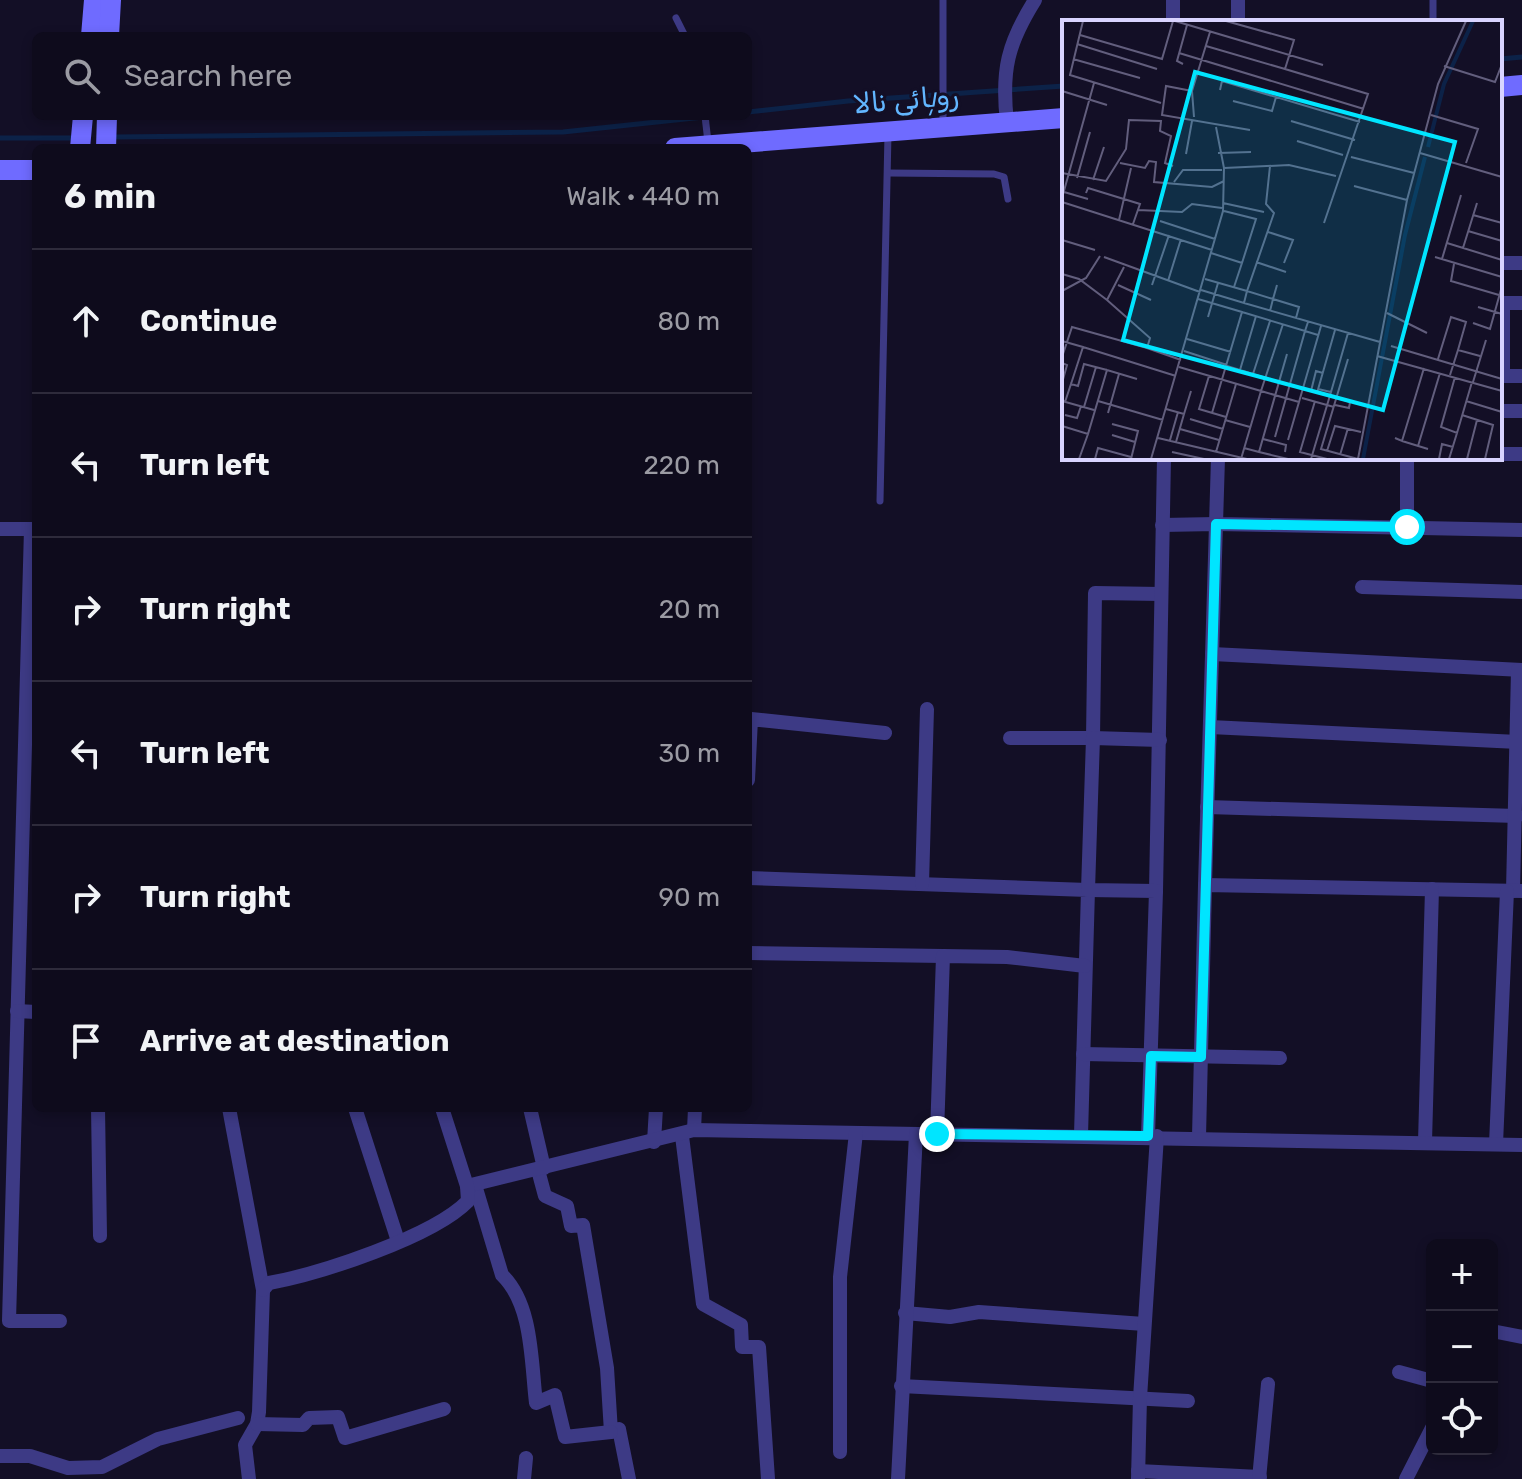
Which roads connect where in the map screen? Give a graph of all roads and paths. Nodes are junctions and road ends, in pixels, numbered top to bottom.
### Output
1 (94, 0) edge
2 (111, 0) edge
3 (943, 0) edge
4 (1035, 0) edge
5 (676, 18) dead end
6 (91, 32) edge
7 (109, 32) edge
8 (683, 32) edge
9 (1522, 85) edge
10 (1502, 87) edge
11 (1006, 114) junction
12 (1062, 118) edge
13 (83, 120) edge
14 (107, 120) edge
15 (705, 120) edge
16 (943, 123) junction
17 (888, 132) junction
18 (708, 141) junction
19 (80, 144) edge
20 (106, 144) edge
21 (694, 144) edge
22 (0, 170) edge
23 (32, 170) edge
24 (888, 173) junction
25 (1008, 199) dead end
26 (1502, 303) edge
27 (1522, 303) edge
28 (1502, 376) edge
29 (1522, 376) edge
30 (1164, 460) edge
31 (1218, 460) edge
32 (1407, 460) edge
33 (880, 501) dead end
34 (1216, 524) junction
35 (1162, 525) junction
36 (1407, 527) junction
37 (0, 529) edge
38 (32, 529) edge
39 (1522, 530) edge
40 (32, 559) edge
41 (1362, 587) dead end
42 (1522, 592) edge
43 (1161, 594) junction
44 (1212, 654) junction
45 (1520, 670) edge
46 (927, 709) dead end
47 (752, 719) edge
48 (1210, 727) junction
49 (885, 733) dead end
50 (1010, 738) dead end
51 (1093, 738) junction
52 (1160, 740) junction
53 (1518, 742) junction
54 (1207, 807) junction
55 (1517, 816) junction
56 (752, 878) edge
57 (922, 884) junction
58 (1205, 885) junction
59 (1432, 889) junction
60 (1088, 890) junction
61 (1156, 891) junction
62 (1514, 891) edge
63 (752, 953) edge
64 (943, 956) junction
65 (1085, 966) junction
66 (17, 1011) junction
67 (32, 1012) edge
68 (1083, 1054) junction
69 (1151, 1056) junction
70 (1201, 1057) junction
71 (1280, 1058) dead end
72 (98, 1112) edge
73 (230, 1112) edge
74 (356, 1112) edge
75 (443, 1112) edge
76 (531, 1112) edge
77 (656, 1112) edge
78 (694, 1112) edge
79 (688, 1133) junction
80 (856, 1133) junction
81 (916, 1134) junction
82 (937, 1134) junction
83 (1081, 1135) junction
84 (1153, 1136) junction
85 (1199, 1137) junction
86 (654, 1142) junction
87 (1425, 1142) junction
88 (1496, 1144) junction
89 (1522, 1145) edge
90 (7, 1165) edge
91 (541, 1169) junction
92 (471, 1186) junction
93 (100, 1236) dead end
94 (398, 1241) junction
95 (263, 1290) junction
96 (905, 1313) junction
97 (5, 1321) edge
98 (60, 1321) dead end
99 (1144, 1324) junction
100 (1498, 1332) edge
101 (1522, 1337) edge
102 (1399, 1372) dead end
103 (1426, 1379) edge
104 (1268, 1384) dead end
105 (901, 1386) junction
106 (1140, 1398) junction
107 (1188, 1401) dead end
108 (444, 1409) dead end
109 (238, 1418) dead end
110 (257, 1424) junction
111 (611, 1432) junction
112 (1426, 1440) edge
113 (840, 1452) dead end
114 (0, 1456) edge
115 (526, 1458) dead end
116 (103, 1473) edge
117 (1138, 1475) edge
118 (1260, 1478) edge
119 (249, 1479) edge
120 (524, 1479) edge
121 (629, 1479) edge
122 (768, 1479) edge
123 (898, 1479) edge
124 (1406, 1479) edge

1 - 6 street
2 - 7 street
3 - 16 lane
4 - 11 street
5 - 8 lane
9 - 10 street
11 - 12 street
11 - 16 street
13 - 19 street
14 - 20 street
15 - 18 lane
16 - 17 street
17 - 18 street
17 - 24 lane
18 - 21 street
22 - 23 street
24 - 25 lane
24 - 33 lane
26 - 27 street
26 - 28 street
28 - 29 street
30 - 35 street
31 - 34 street
32 - 36 street
34 - 35 street
34 - 36 street
34 - 44 street
35 - 43 street
36 - 39 street
37 - 38 street
40 - 66 street
41 - 42 street
43 - 51 street
43 - 52 street
44 - 45 street
44 - 48 street
45 - 53 street
46 - 57 street
47 - 49 street
48 - 53 street
48 - 54 street
50 - 51 street
51 - 52 street
51 - 60 street
52 - 61 street
53 - 55 street
54 - 55 street
54 - 58 street
55 - 62 street
56 - 57 street
57 - 60 street
58 - 59 street
58 - 70 street
59 - 62 street
59 - 87 street
60 - 61 street
60 - 65 street
61 - 69 street
62 - 88 street
63 - 64 street
64 - 65 street
64 - 82 street
65 - 68 street
66 - 67 street
66 - 90 street
68 - 69 street
68 - 83 street
69 - 70 street
69 - 84 street
70 - 71 street
70 - 85 street
72 - 93 street
73 - 95 street
74 - 94 street
75 - 92 street
76 - 91 street
77 - 86 street
78 - 79 street
79 - 80 street
79 - 86 street
79 - 122 street
80 - 81 street
80 - 113 street
81 - 82 street
81 - 96 street
82 - 83 street
83 - 84 street
84 - 85 street
84 - 99 street
85 - 87 street
86 - 91 street
87 - 88 street
88 - 89 street
90 - 97 street
91 - 92 street
91 - 111 street
92 - 94 street
92 - 111 street
94 - 95 street
95 - 110 street
96 - 99 street
96 - 105 street
97 - 98 street
99 - 106 street
100 - 101 street
102 - 103 street
104 - 118 street
105 - 106 street
105 - 123 street
106 - 107 street
106 - 117 street
108 - 110 street
109 - 116 street
110 - 119 street
111 - 121 street
112 - 124 street
114 - 116 street
115 - 120 street
117 - 118 street

